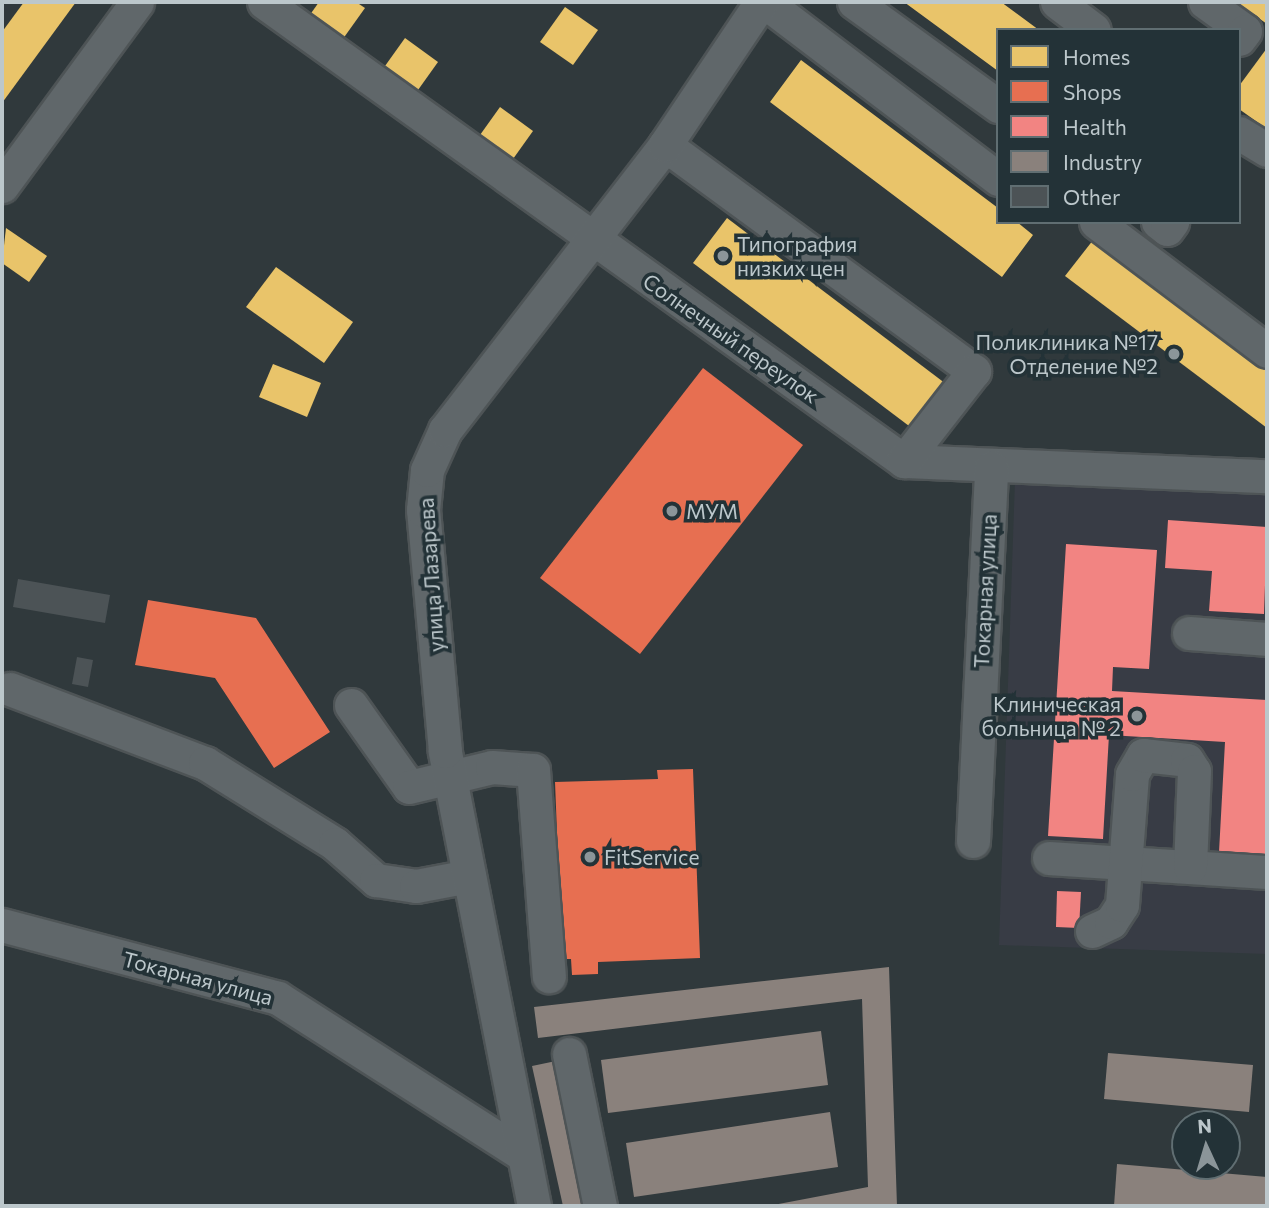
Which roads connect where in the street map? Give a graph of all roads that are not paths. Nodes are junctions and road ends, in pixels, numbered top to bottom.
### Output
1 (137, 2) edge
2 (264, 2) edge
3 (763, 2) edge
4 (854, 2) edge
5 (1057, 2) edge
6 (1205, 2) edge
7 (1091, 28) edge
8 (1241, 28) edge
9 (996, 105) edge
10 (1241, 134) edge
11 (665, 145) junction
12 (1267, 150) edge
13 (996, 177) edge
14 (2, 186) edge
15 (1099, 224) edge
16 (593, 239) junction
17 (1267, 351) edge
18 (904, 461) junction
19 (991, 467) junction
20 (1267, 476) edge
21 (1189, 633) dead end
22 (1267, 639) edge
23 (10, 689) dead end
24 (351, 705) dead end
25 (451, 780) junction
26 (973, 841) dead end
27 (1049, 858) dead end
28 (1129, 863) junction
29 (1190, 867) junction
30 (1267, 872) edge
31 (469, 876) junction
32 (2, 925) edge
33 (1092, 931) dead end
34 (549, 976) dead end
35 (569, 1054) dead end
36 (522, 1154) junction
37 (534, 1206) edge
38 (600, 1206) edge

1 - 14 street
2 - 16 street, Солнечный переулок
3 - 11 street, улица Лазарева
3 - 13 street
4 - 9 street
5 - 7 street
6 - 8 street
10 - 12 street
11 - 16 street, улица Лазарева
11 - 18 street
15 - 17 street
16 - 18 street, Солнечный переулок
16 - 25 street, улица Лазарева
18 - 19 street
19 - 20 street
19 - 26 street, Токарная улица
21 - 22 street
23 - 31 street
24 - 25 street
25 - 31 street, улица Лазарева
25 - 34 street
27 - 28 street
28 - 29 street
28 - 29 street
28 - 33 street
29 - 30 street
31 - 36 street, улица Лазарева
32 - 36 street, Токарная улица
35 - 38 street
36 - 37 street, улица Лазарева

